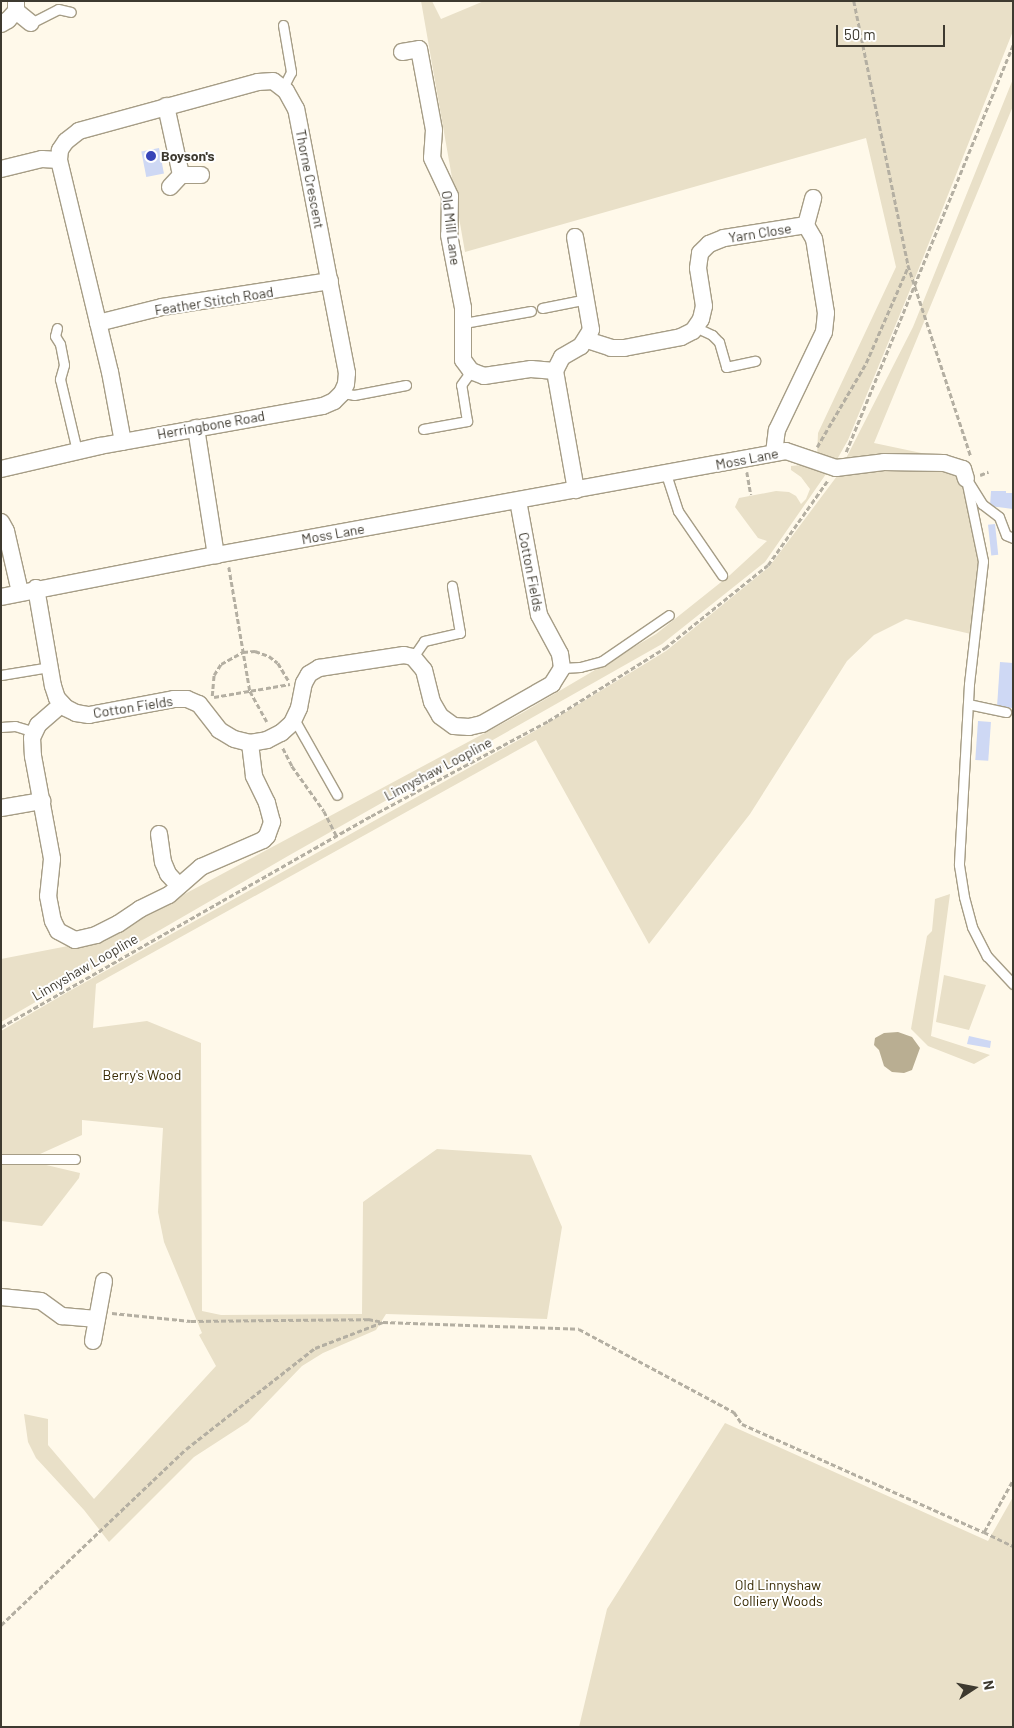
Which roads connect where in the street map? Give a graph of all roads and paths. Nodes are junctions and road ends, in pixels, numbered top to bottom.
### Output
1 (854, 1) edge
2 (16, 6) edge
3 (71, 12) dead end
4 (32, 23) joint
5 (1, 24) edge
6 (283, 26) dead end
7 (1013, 44) edge
8 (402, 52) dead end
9 (283, 88) junction
10 (166, 106) junction
11 (59, 160) junction
12 (1, 169) edge
13 (181, 175) junction
14 (201, 175) dead end
15 (170, 187) dead end
16 (812, 198) dead end
17 (806, 225) junction
18 (576, 237) dead end
19 (908, 266) junction
20 (330, 281) junction
21 (914, 287) junction
22 (587, 299) junction
23 (542, 308) dead end
24 (532, 311) dead end
25 (98, 323) junction
26 (464, 323) junction
27 (695, 327) junction
28 (57, 328) dead end
29 (587, 340) junction
30 (755, 361) dead end
31 (555, 370) junction
32 (471, 371) junction
33 (406, 385) dead end
34 (342, 393) junction
35 (196, 428) junction
36 (423, 429) dead end
37 (123, 442) junction
38 (77, 451) junction
39 (774, 453) junction
40 (806, 457) junction
41 (744, 460) junction
42 (974, 464) dead end
43 (836, 468) junction
44 (1, 469) edge
45 (666, 474) junction
46 (972, 476) junction
47 (576, 490) junction
48 (751, 496) dead end
49 (518, 501) junction
50 (1, 522) edge
51 (1013, 538) edge
52 (221, 554) junction
53 (722, 575) dead end
54 (452, 586) dead end
55 (36, 588) junction
56 (20, 592) junction
57 (1, 597) edge
58 (669, 614) dead end
59 (243, 652) junction
60 (413, 658) junction
61 (50, 667) junction
62 (562, 668) junction
63 (1, 676) edge
64 (297, 686) junction
65 (250, 691) junction
66 (205, 701) junction
67 (62, 704) junction
68 (968, 704) junction
69 (1006, 712) dead end
70 (294, 719) junction
71 (1, 727) edge
72 (35, 732) junction
73 (276, 736) junction
74 (250, 743) junction
75 (337, 795) dead end
76 (42, 800) junction
77 (1, 808) edge
78 (158, 834) dead end
79 (337, 836) junction
80 (178, 886) junction
81 (1013, 984) edge
82 (1, 1027) edge
83 (1, 1159) edge
84 (75, 1159) dead end
85 (104, 1281) dead end
86 (1, 1297) edge
87 (98, 1315) junction
88 (384, 1322) junction
89 (93, 1342) dead end
90 (1013, 1480) edge
91 (984, 1532) junction
92 (1013, 1546) edge
93 (1, 1625) edge

1 - 19 path
2 - 4 street
2 - 5 street
3 - 4 lane
6 - 9 lane
7 - 21 path, Linnyshaw Loopline
8 - 26 street, Old Mill Lane
9 - 10 street
9 - 20 street, Thorne Crescent
10 - 11 street
10 - 13 street
11 - 12 street
11 - 25 street
13 - 14 street
13 - 15 street
16 - 17 street, Yarn Close
17 - 27 street, Yarn Close
17 - 39 street, Yarn Close
18 - 22 street
19 - 21 path
19 - 40 path
20 - 25 street, Feather Stitch Road
20 - 34 street, Thorne Crescent
21 - 42 path
21 - 43 path, Linnyshaw Loopline
22 - 23 lane
22 - 29 street
24 - 26 lane
25 - 37 street
26 - 32 street, Old Mill Lane
27 - 29 street
27 - 30 lane
28 - 38 lane
29 - 31 street
31 - 32 street
31 - 47 street
32 - 36 lane
33 - 34 lane
34 - 35 street, Herringbone Road
35 - 37 street, Herringbone Road
35 - 52 street
37 - 38 street, Herringbone Road
38 - 44 street, Herringbone Road
39 - 40 street, Moss Lane
39 - 41 street, Moss Lane
40 - 43 street, Moss Lane
41 - 45 street, Moss Lane
41 - 48 path
43 - 46 street, Moss Lane
43 - 79 path, Linnyshaw Loopline
45 - 47 street, Moss Lane
45 - 53 lane
46 - 51 lane
46 - 68 lane
47 - 49 street, Moss Lane
49 - 52 street, Moss Lane
49 - 62 street, Cotton Fields
50 - 56 street
52 - 55 street, Moss Lane
52 - 59 path
54 - 60 lane
55 - 56 street, Moss Lane
55 - 61 street
56 - 57 street, Moss Lane
58 - 62 lane
59 - 64 path
59 - 65 path
59 - 66 path
60 - 62 street
60 - 64 street
61 - 63 lane
61 - 67 street
64 - 65 path
64 - 70 street
65 - 66 path
65 - 73 path
66 - 67 street, Cotton Fields
66 - 74 street
67 - 72 street
68 - 69 lane
68 - 81 lane
70 - 73 street
70 - 75 lane
71 - 72 lane
72 - 76 street
73 - 74 street
73 - 79 path
74 - 80 street
76 - 77 street
76 - 80 street
78 - 80 street
79 - 82 path, Linnyshaw Loopline
83 - 84 lane
85 - 87 street
86 - 87 street
87 - 88 path
87 - 89 street
88 - 91 path
88 - 93 path
90 - 91 path
91 - 92 path

